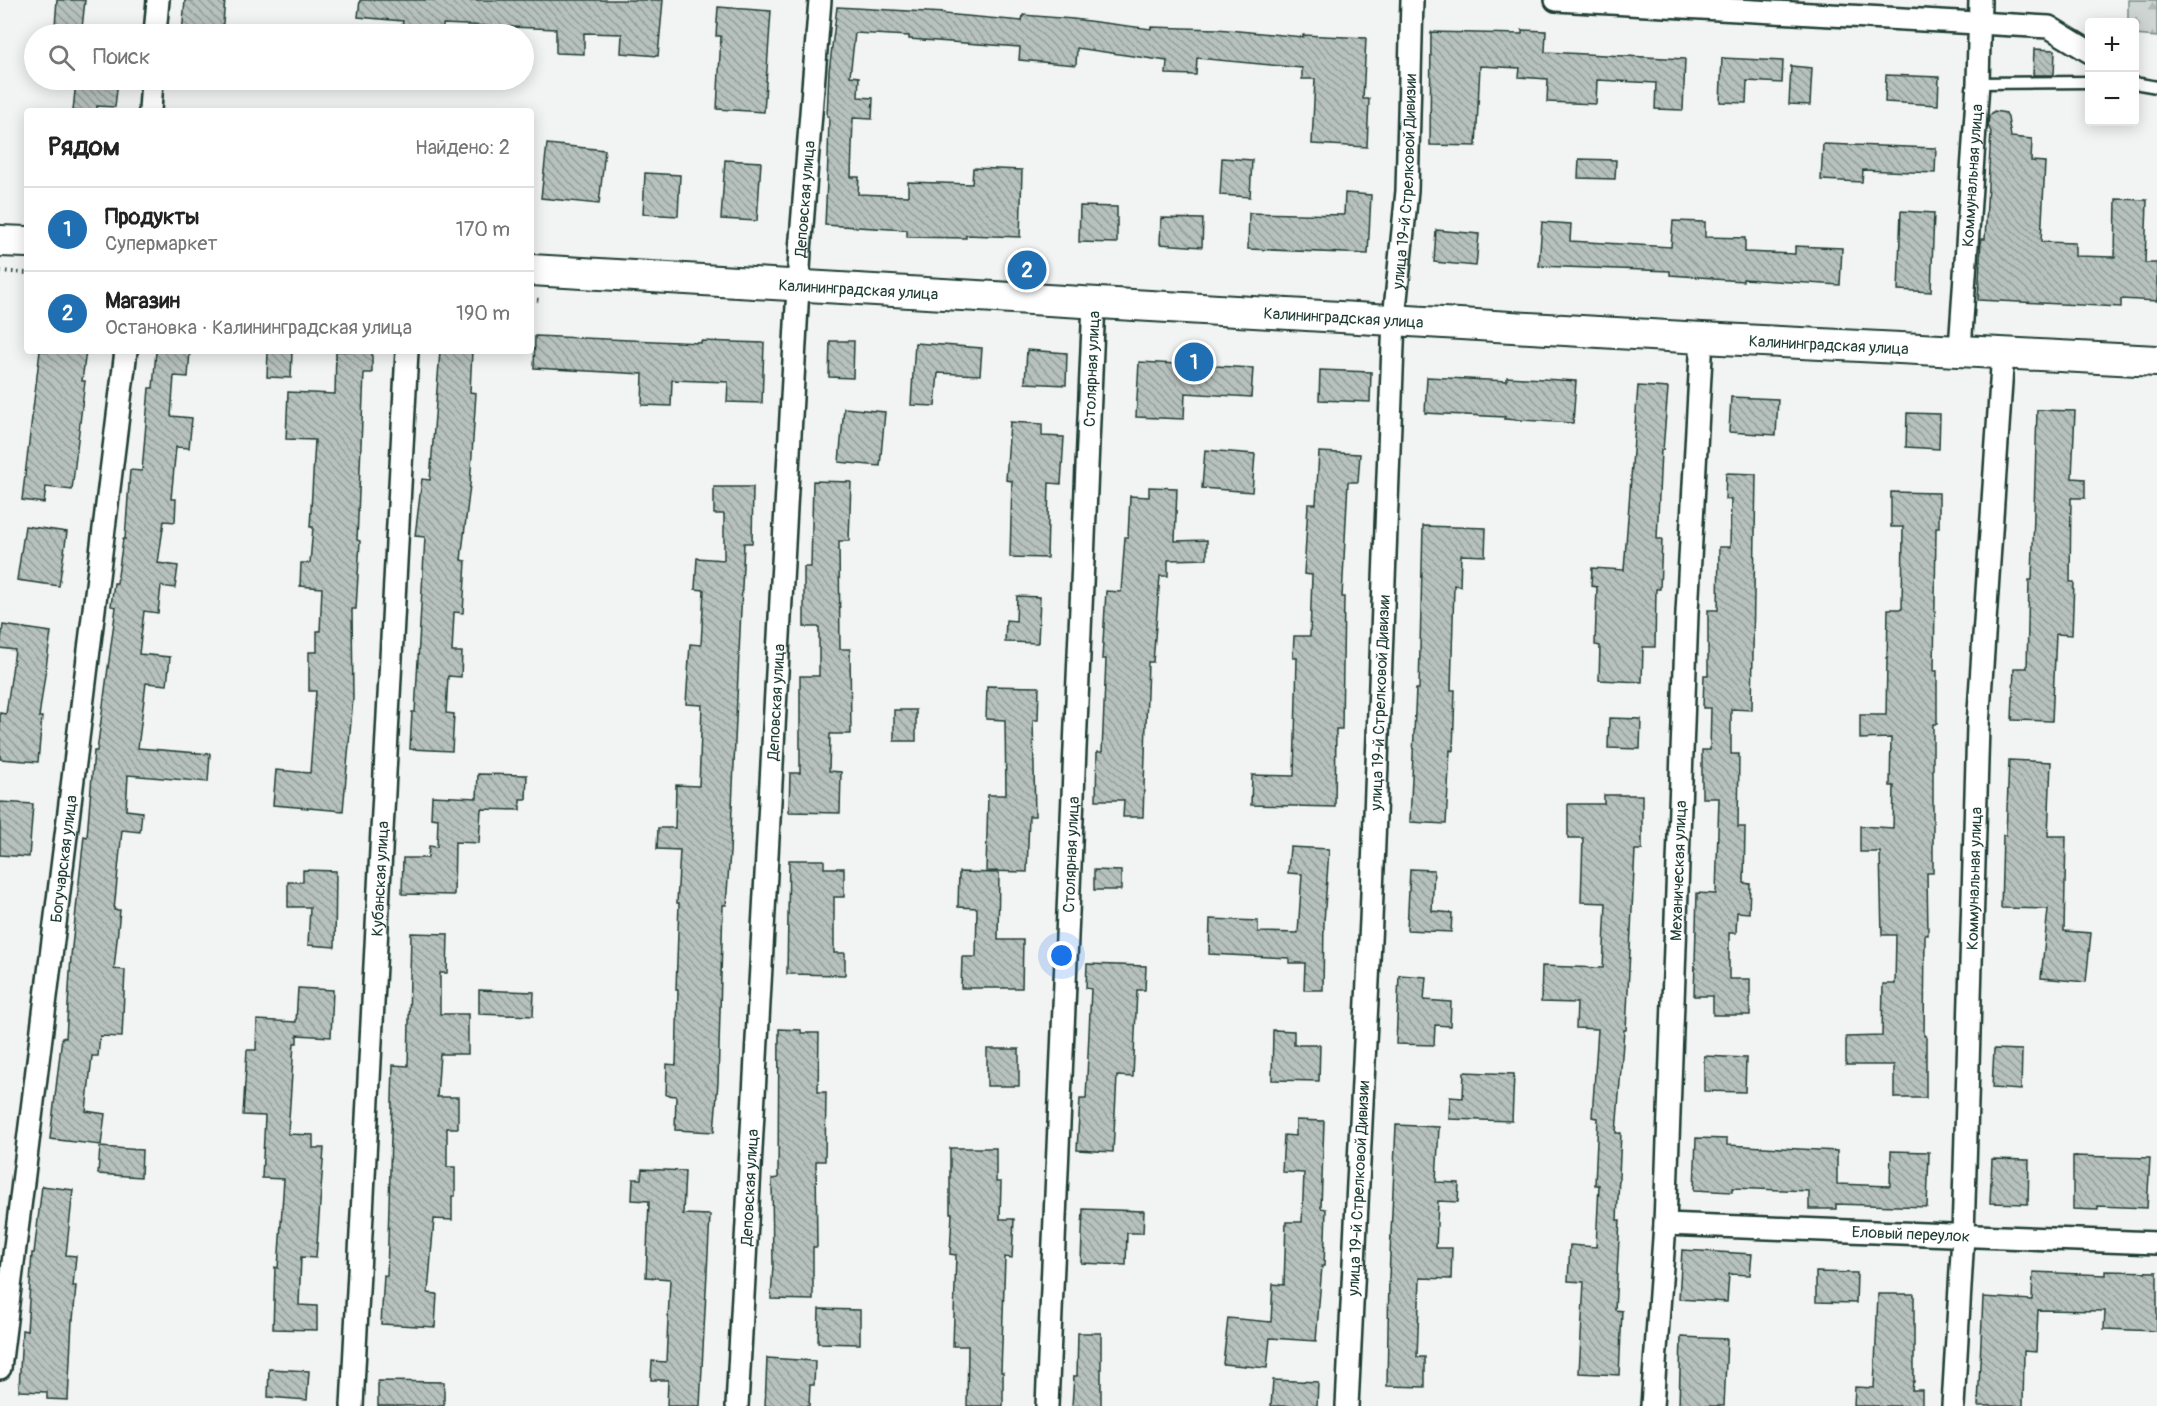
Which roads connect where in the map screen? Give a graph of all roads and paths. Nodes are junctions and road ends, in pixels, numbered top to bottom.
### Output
1 (158, 0) edge
2 (820, 0) edge
3 (1412, 0) edge
4 (1556, 0) edge
5 (1980, 0) edge
6 (1980, 23) junction
7 (156, 24) edge
8 (2085, 49) edge
9 (2085, 82) edge
10 (1978, 83) junction
11 (2139, 84) edge
12 (2157, 87) edge
13 (151, 90) edge
14 (150, 108) edge
15 (0, 241) edge
16 (24, 242) edge
17 (534, 270) edge
18 (0, 271) edge
19 (24, 273) edge
20 (798, 285) junction
21 (1094, 302) junction
22 (1394, 319) junction
23 (1702, 338) junction
24 (1960, 349) junction
25 (2002, 352) junction
26 (126, 354) edge
27 (407, 354) edge
28 (2157, 361) edge
29 (1665, 1224) junction
30 (1963, 1236) junction
31 (2157, 1243) edge
32 (0, 1368) edge
33 (352, 1406) edge
34 (737, 1406) edge
35 (1047, 1406) edge
36 (1347, 1406) edge
37 (1652, 1406) edge
38 (1953, 1406) edge

1 - 7 street
2 - 20 street, Деповская улица
3 - 22 street, улица 19-й Стрелковой Дивизии
4 - 6 street
5 - 6 street, Коммунальная улица
6 - 8 street
6 - 10 street, Коммунальная улица
9 - 10 lane
10 - 24 street, Коммунальная улица
11 - 12 lane
13 - 14 street
15 - 16 main road
17 - 20 main road, Калининградская улица
18 - 19 path
20 - 21 main road, Калининградская улица
20 - 34 street, Деповская улица
21 - 22 main road, Калининградская улица
21 - 35 street, Столярная улица
22 - 23 main road, Калининградская улица
22 - 36 street, улица 19-й Стрелковой Дивизии
23 - 24 main road, Калининградская улица
23 - 29 street, Механическая улица
24 - 25 main road, Калининградская улица
25 - 28 main road, Калининградская улица
25 - 30 street, Коммунальная улица
26 - 32 street, Богучарская улица
27 - 33 street, Кубанская улица
29 - 30 street, Еловый переулок
29 - 37 street, Механическая улица
30 - 31 street, Еловый переулок
30 - 38 street, Коммунальная улица

